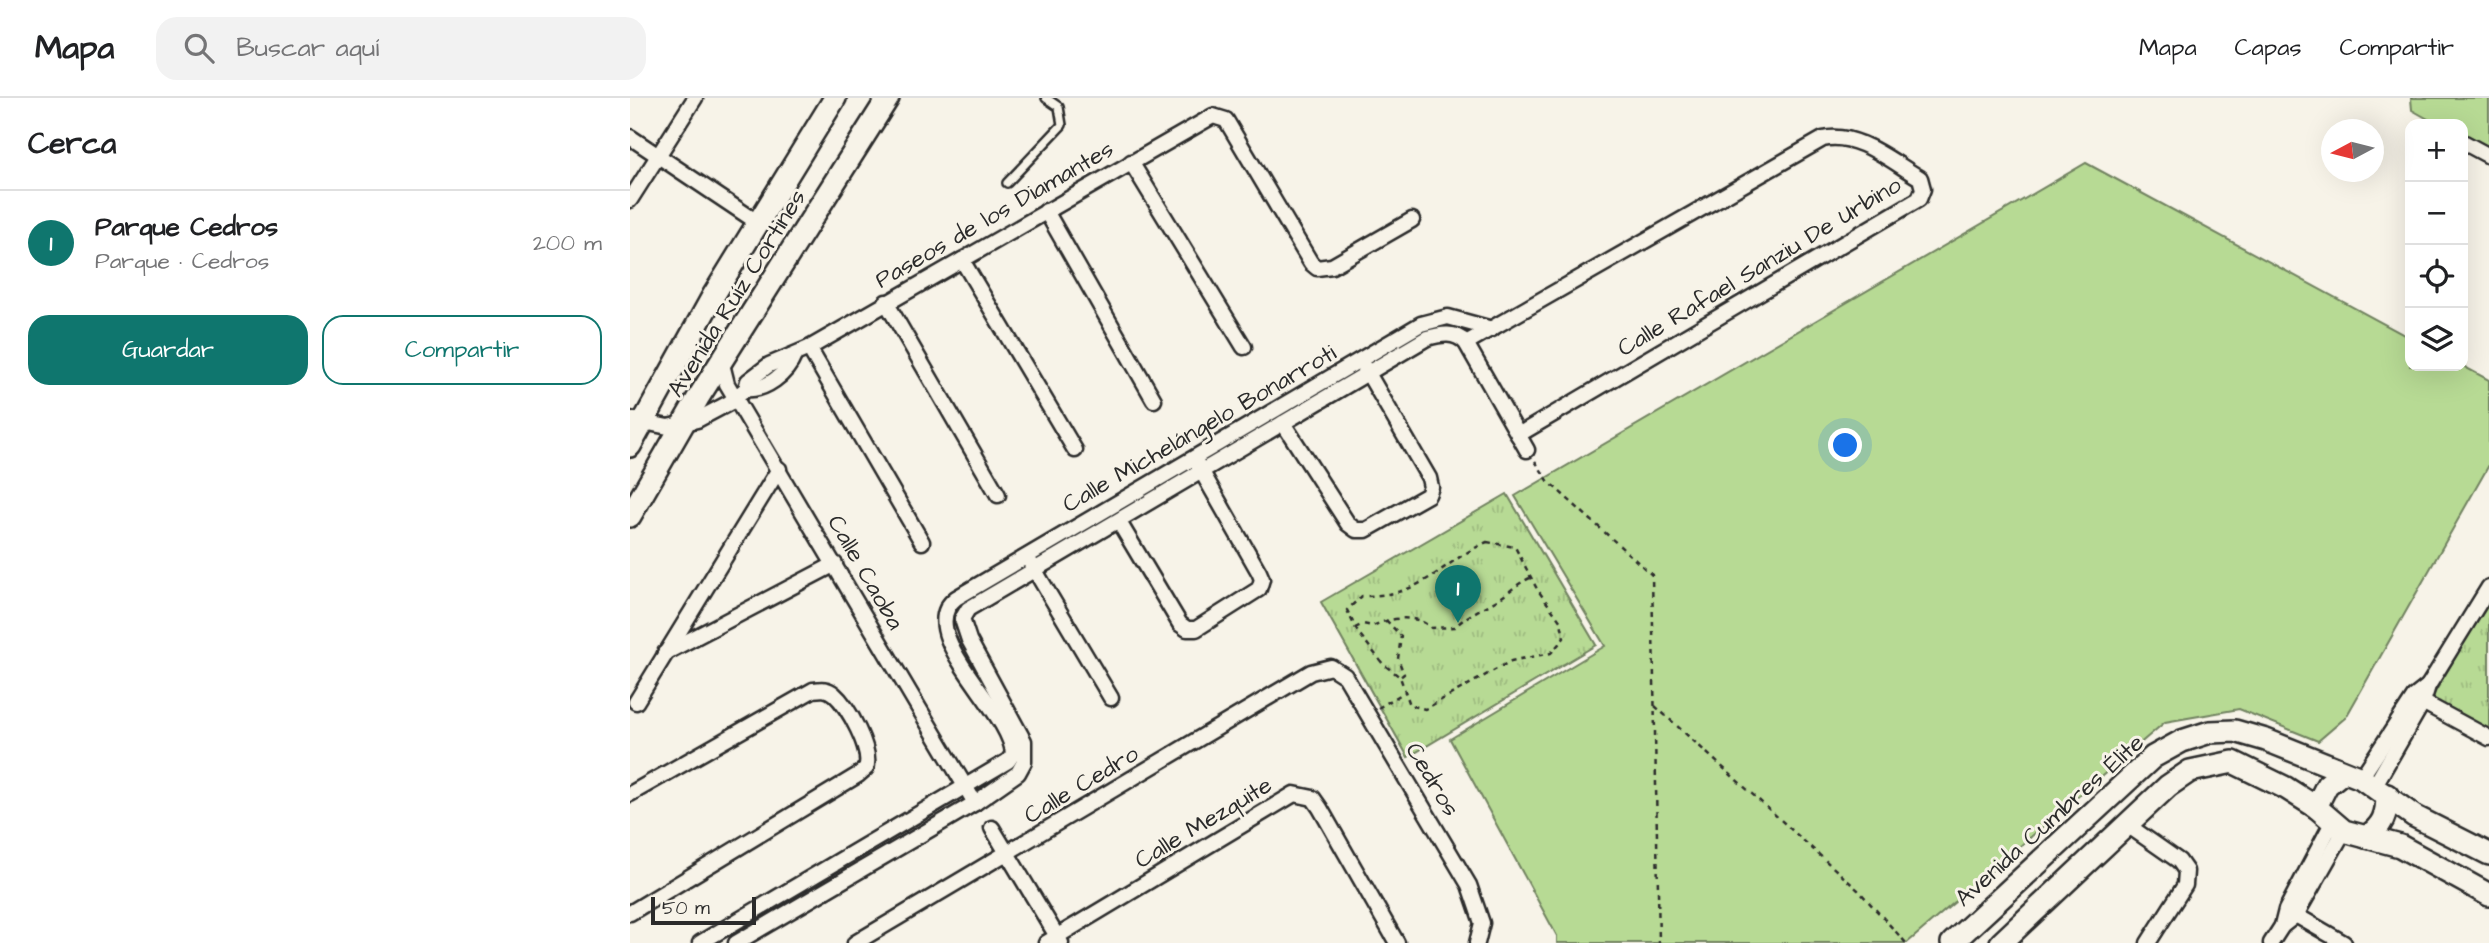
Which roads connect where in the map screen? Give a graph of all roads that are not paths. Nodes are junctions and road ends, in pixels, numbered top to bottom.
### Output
1 (695, 98) edge
2 (835, 98) edge
3 (888, 98) edge
4 (1046, 98) edge
5 (630, 136) edge
6 (2468, 145) edge
7 (659, 155) junction
8 (2489, 156) edge
9 (1131, 162) junction
10 (1007, 184) dead end
11 (630, 200) edge
12 (1046, 211) junction
13 (1412, 220) dead end
14 (757, 222) junction
15 (962, 260) junction
16 (886, 302) junction
17 (1492, 329) junction
18 (1466, 343) junction
19 (1244, 347) dead end
20 (809, 348) junction
21 (1361, 360) junction
22 (722, 364) junction
23 (1369, 374) junction
24 (741, 393) junction
25 (1154, 400) dead end
26 (637, 421) edge
27 (686, 422) junction
28 (1283, 423) junction
29 (1518, 435) junction
30 (630, 446) edge
31 (1075, 450) dead end
32 (1527, 450) road end
33 (1198, 465) junction
34 (779, 469) junction
35 (998, 495) dead end
36 (630, 516) edge
37 (1119, 522) junction
38 (922, 542) dead end
39 (1025, 555) junction
40 (835, 564) junction
41 (1035, 570) junction
42 (2489, 587) edge
43 (942, 616) junction
44 (962, 620) junction
45 (665, 653) junction
46 (1331, 667) joint
47 (1111, 698) dead end
48 (2419, 700) junction
49 (636, 702) dead end
50 (2235, 731) junction
51 (2489, 738) edge
52 (1019, 758) junction
53 (2233, 762) junction
54 (2366, 783) junction
55 (965, 786) junction
56 (630, 794) edge
57 (975, 803) junction
58 (2316, 807) junction
59 (2126, 824) junction
60 (2338, 827) junction
61 (992, 828) dead end
62 (2366, 837) junction
63 (2489, 854) edge
64 (1008, 855) junction
65 (2489, 895) edge
66 (630, 913) edge
67 (2291, 913) junction
68 (1055, 941) edge
69 (700, 943) edge
70 (736, 943) edge
71 (856, 943) edge
72 (1397, 943) edge
73 (1477, 943) edge
74 (1952, 943) edge
75 (2001, 943) edge
76 (2148, 943) edge
77 (2271, 943) edge
78 (2344, 943) edge

1 - 7 street
2 - 14 street, Avenida Ruíz Cortines
3 - 22 street, Avenida Ruíz Cortines
4 - 10 lane
5 - 7 street
6 - 8 street
7 - 11 street
7 - 14 street
9 - 12 street, Paseos de los Diamantes
9 - 13 street, Paseos de los Diamantes
9 - 19 street
12 - 15 street, Paseos de los Diamantes
12 - 25 street
14 - 26 street, Avenida Ruíz Cortines
15 - 16 street, Paseos de los Diamantes
15 - 31 street
16 - 20 street, Paseos de los Diamantes
16 - 35 street
17 - 18 street, Calle Rafael Sanziu De Urbino
17 - 21 street, Calle Michelángelo Bonarroti
17 - 29 street, Calle Rafael Sanziu De Urbino
18 - 23 street, Calle Michelángelo Bonarroti
18 - 29 street
20 - 24 street, Paseos de los Diamantes
20 - 38 street
21 - 23 street
21 - 33 street, Calle Michelángelo Bonarroti
22 - 24 street, Calle Caoba
22 - 27 street, Avenida Ruíz Cortines
23 - 28 street, Calle Michelángelo Bonarroti
23 - 28 street
24 - 27 street, Paseos de los Diamantes
24 - 34 street, Calle Caoba
26 - 27 street, Paseos de los Diamantes
26 - 30 street, Avenida Ruíz Cortines
27 - 36 street, Avenida Ruíz Cortines
28 - 33 street, Calle Michelángelo Bonarroti
29 - 32 street
33 - 37 street, Calle Michelángelo Bonarroti
33 - 37 street
33 - 39 street, Calle Michelángelo Bonarroti
34 - 40 street, Calle Caoba
34 - 45 street
37 - 41 street, Calle Michelángelo Bonarroti
39 - 41 street
39 - 43 street, Calle Michelángelo Bonarroti
40 - 45 street
40 - 55 street, Calle Caoba
41 - 44 street, Calle Michelángelo Bonarroti
41 - 47 street
42 - 48 street
43 - 44 street
43 - 52 street
44 - 52 street
45 - 49 street
46 - 64 street, Calle Cedro
46 - 73 street, Cedros
48 - 51 street
48 - 54 street
50 - 53 street
50 - 54 street, Avenida Cumbres Élite
50 - 74 street, Avenida Cumbres Élite
52 - 55 street
52 - 57 street
53 - 58 street
53 - 59 street
54 - 58 street
54 - 62 street
54 - 63 street, Avenida Cumbres Élite
55 - 57 street, Calle Caoba
55 - 69 street
56 - 66 street
57 - 70 street
58 - 60 street
59 - 75 street
59 - 76 street
60 - 62 street
60 - 67 street
61 - 64 street
62 - 65 street
64 - 68 street
64 - 71 street, Calle Cedro
67 - 77 street
67 - 78 street
68 - 72 street, Calle Mezquite

